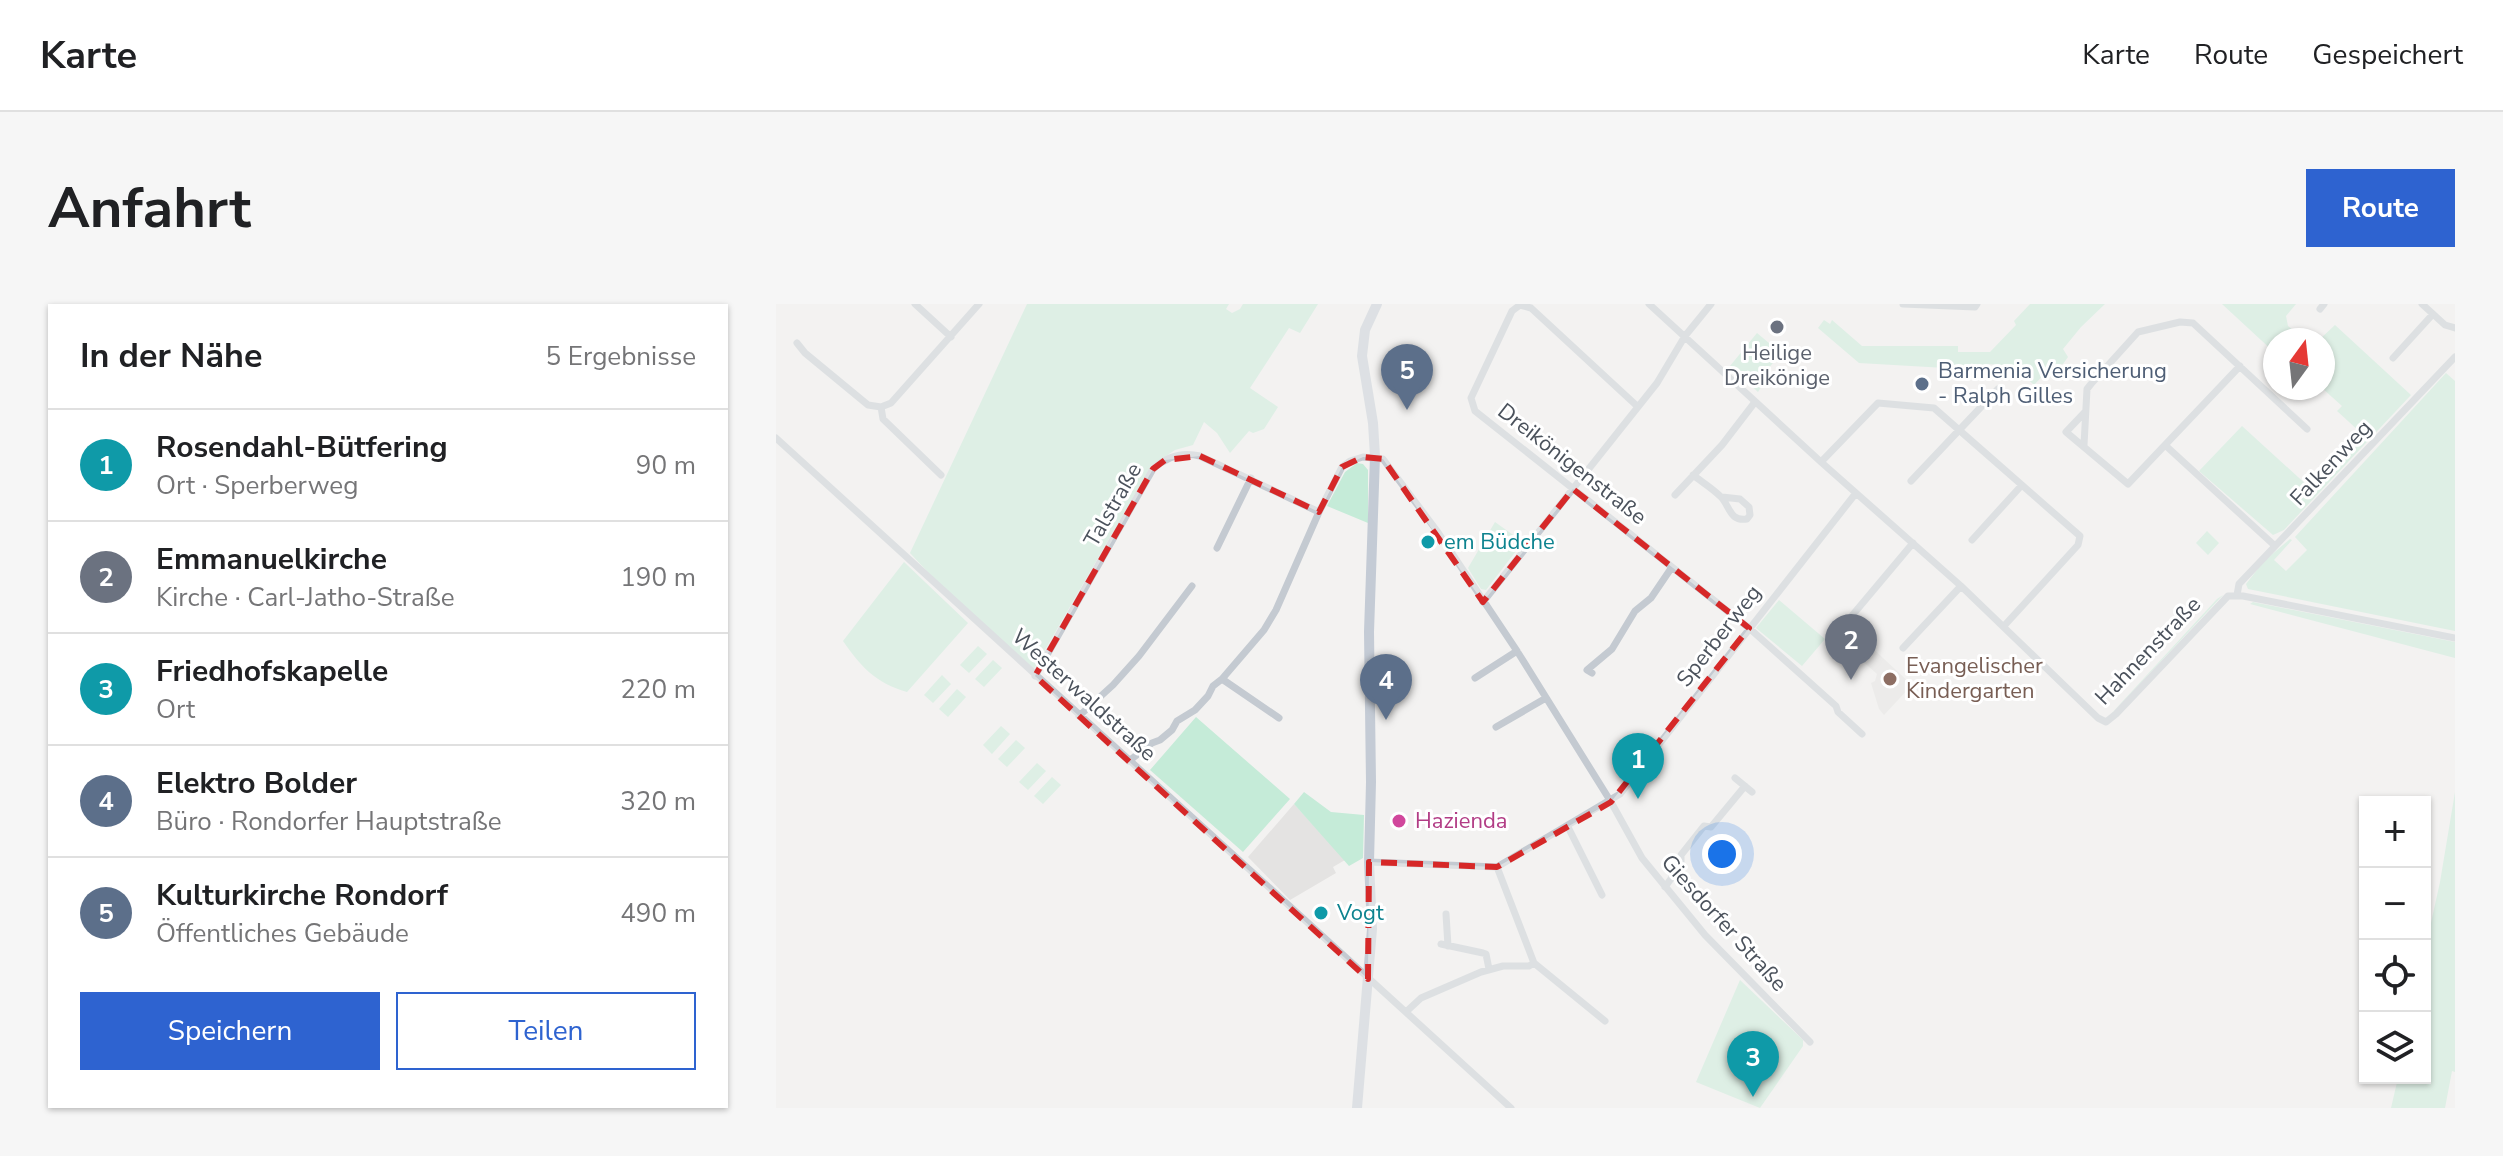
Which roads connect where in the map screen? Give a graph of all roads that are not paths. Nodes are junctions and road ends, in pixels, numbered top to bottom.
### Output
1 (915, 304) edge
2 (979, 304) edge
3 (1377, 304) edge
4 (1649, 304) edge
5 (1711, 304) edge
6 (1903, 304) edge
7 (1977, 304) edge
8 (2422, 304) edge
9 (2433, 314) junction
10 (2455, 328) edge
11 (1685, 336) junction
12 (951, 337) junction
13 (797, 343) dead end
14 (2455, 357) edge
15 (2393, 358) dead end
16 (2240, 366) junction
17 (1998, 389) dead end
18 (1755, 402) junction
19 (1637, 406) junction
20 (881, 407) junction
21 (2085, 412) junction
22 (2307, 429) dead end
23 (1960, 431) junction
24 (776, 438) edge
25 (2084, 445) junction
26 (2165, 445) junction
27 (1375, 456) junction
28 (1821, 462) junction
29 (941, 475) dead end
30 (1693, 475) junction
31 (1251, 478) junction
32 (1911, 481) dead end
33 (2021, 486) junction
34 (1573, 489) junction
35 (1856, 493) junction
36 (1675, 495) dead end
37 (1722, 497) dead end
38 (1319, 512) junction
39 (1972, 540) dead end
40 (1913, 543) junction
41 (2274, 545) junction
42 (1217, 548) dead end
43 (1672, 567) junction
44 (1192, 586) dead end
45 (1961, 586) junction
46 (2237, 595) junction
47 (1483, 602) junction
48 (1845, 624) dead end
49 (2004, 626) junction
50 (1749, 628) junction
51 (2455, 638) edge
52 (1903, 648) dead end
53 (1517, 651) junction
54 (1592, 673) dead end
55 (1035, 676) junction
56 (1475, 678) dead end
57 (1222, 679) junction
58 (1546, 698) junction
59 (1079, 716) junction
60 (1279, 718) dead end
61 (1496, 727) dead end
62 (1862, 734) dead end
63 (1129, 761) junction
64 (1735, 778) dead end
65 (1745, 786) junction
66 (1752, 792) dead end
67 (1611, 802) junction
68 (1568, 827) junction
69 (1369, 862) junction
70 (1497, 867) junction
71 (1665, 887) junction
72 (1602, 895) dead end
73 (1299, 901) dead end
74 (1289, 906) junction
75 (1446, 914) dead end
76 (1534, 963) junction
77 (1489, 969) junction
78 (1368, 979) junction
79 (1407, 1011) junction
80 (1605, 1021) dead end
81 (1810, 1042) dead end
82 (1357, 1108) edge
83 (1511, 1108) edge

1 - 12 street
2 - 12 street
3 - 27 street
4 - 11 street, Hahnenstraße
5 - 11 street
6 - 7 street
8 - 9 street
9 - 10 street
9 - 15 street
11 - 18 street, Hahnenstraße
11 - 19 street
12 - 20 street
13 - 20 street
14 - 41 street, Falkenweg
16 - 21 street
16 - 22 street
16 - 26 street
17 - 23 street
18 - 28 street, Hahnenstraße
18 - 30 street
19 - 34 street
19 - 34 street, Dreikönigenstraße
20 - 29 street
21 - 25 street
21 - 25 street
23 - 28 street
23 - 32 street
23 - 33 street
24 - 55 street, Westerwaldstraße
25 - 26 street
26 - 41 street
27 - 38 street
27 - 47 street, Giesdorfer Straße
27 - 69 street
28 - 35 street, Hahnenstraße
30 - 36 street
30 - 37 street
31 - 38 street, Talstraße
31 - 42 street
31 - 55 street, Talstraße
33 - 39 street
33 - 49 street
34 - 43 street, Dreikönigenstraße
34 - 47 street
35 - 40 street, Hahnenstraße
35 - 50 street, Sperberweg
38 - 57 street
40 - 45 street, Hahnenstraße
40 - 48 street
41 - 46 street, Falkenweg
43 - 50 street, Dreikönigenstraße
43 - 54 street
44 - 59 street
45 - 49 street, Hahnenstraße
45 - 52 street
46 - 49 street, Hahnenstraße
46 - 51 street
47 - 53 street, Giesdorfer Straße
50 - 62 street, Dreikönigenstraße
50 - 67 street, Sperberweg
53 - 56 street
53 - 58 street, Giesdorfer Straße
55 - 59 street, Westerwaldstraße
57 - 60 street
57 - 63 street
58 - 61 street
58 - 67 street, Giesdorfer Straße
59 - 63 street, Westerwaldstraße
63 - 74 street, Westerwaldstraße
64 - 65 street
65 - 66 street
65 - 71 street
67 - 68 street, Sperberweg
67 - 71 street, Giesdorfer Straße
68 - 70 street, Sperberweg
68 - 72 street
69 - 70 street
69 - 78 street
70 - 76 street
71 - 81 street, Giesdorfer Straße
73 - 74 street
74 - 78 street, Westerwaldstraße
75 - 77 street
76 - 77 street
76 - 80 street
77 - 79 street
78 - 79 street, Westerwaldstraße
78 - 82 street
79 - 83 street, Westerwaldstraße

